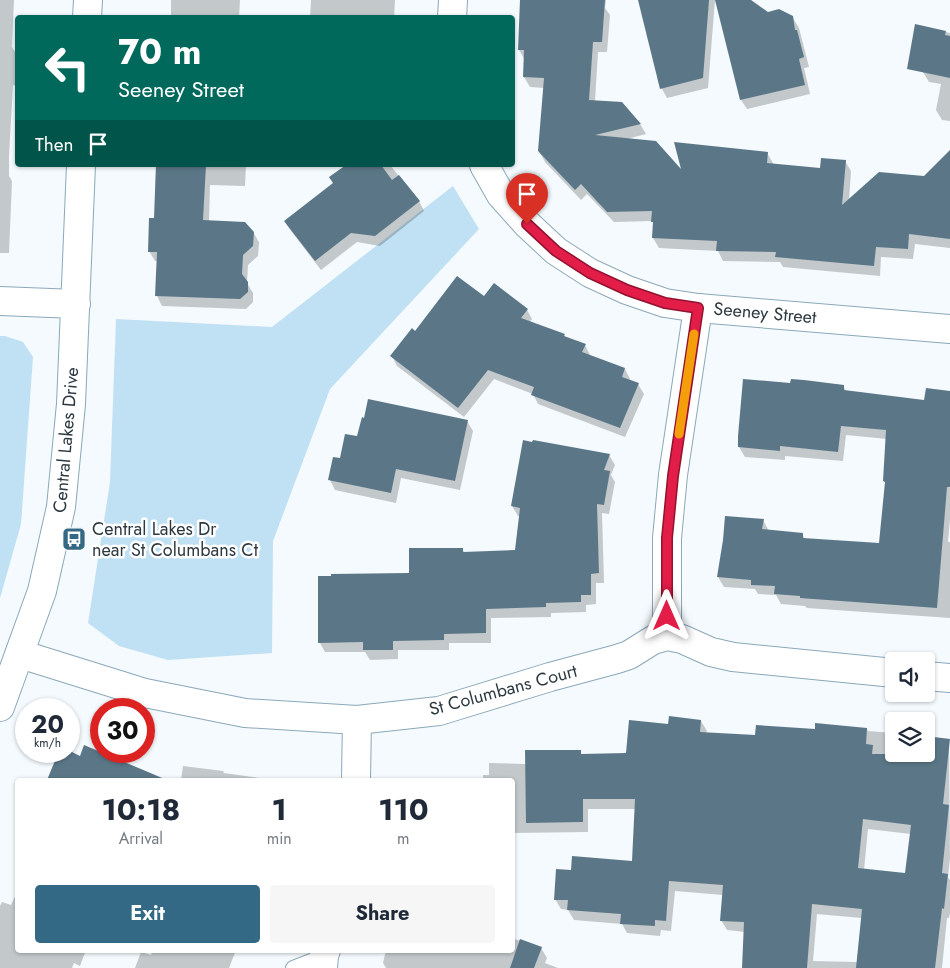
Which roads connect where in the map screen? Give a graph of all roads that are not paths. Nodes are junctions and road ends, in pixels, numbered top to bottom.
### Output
1 (88, 0) edge
2 (453, 0) edge
3 (87, 15) edge
4 (452, 15) edge
5 (81, 167) edge
6 (485, 167) edge
7 (0, 301) edge
8 (76, 304) junction
9 (698, 308) junction
10 (950, 329) edge
11 (668, 636) junction
12 (20, 654) junction
13 (885, 672) edge
14 (935, 677) edge
15 (950, 678) edge
16 (0, 706) edge
17 (357, 720) junction
18 (356, 778) edge
19 (324, 958) edge
20 (293, 968) edge

1 - 3 street
2 - 4 street
5 - 8 street, Central Lakes Drive
6 - 9 street, Seeney Street
7 - 8 street
8 - 12 street, Central Lakes Drive
9 - 10 street, Seeney Street
9 - 11 street
11 - 13 street
11 - 17 street, St Columbans Court
12 - 16 street, Central Lakes Drive
12 - 17 street, St Columbans Court
14 - 15 street
17 - 18 street
19 - 20 lane

